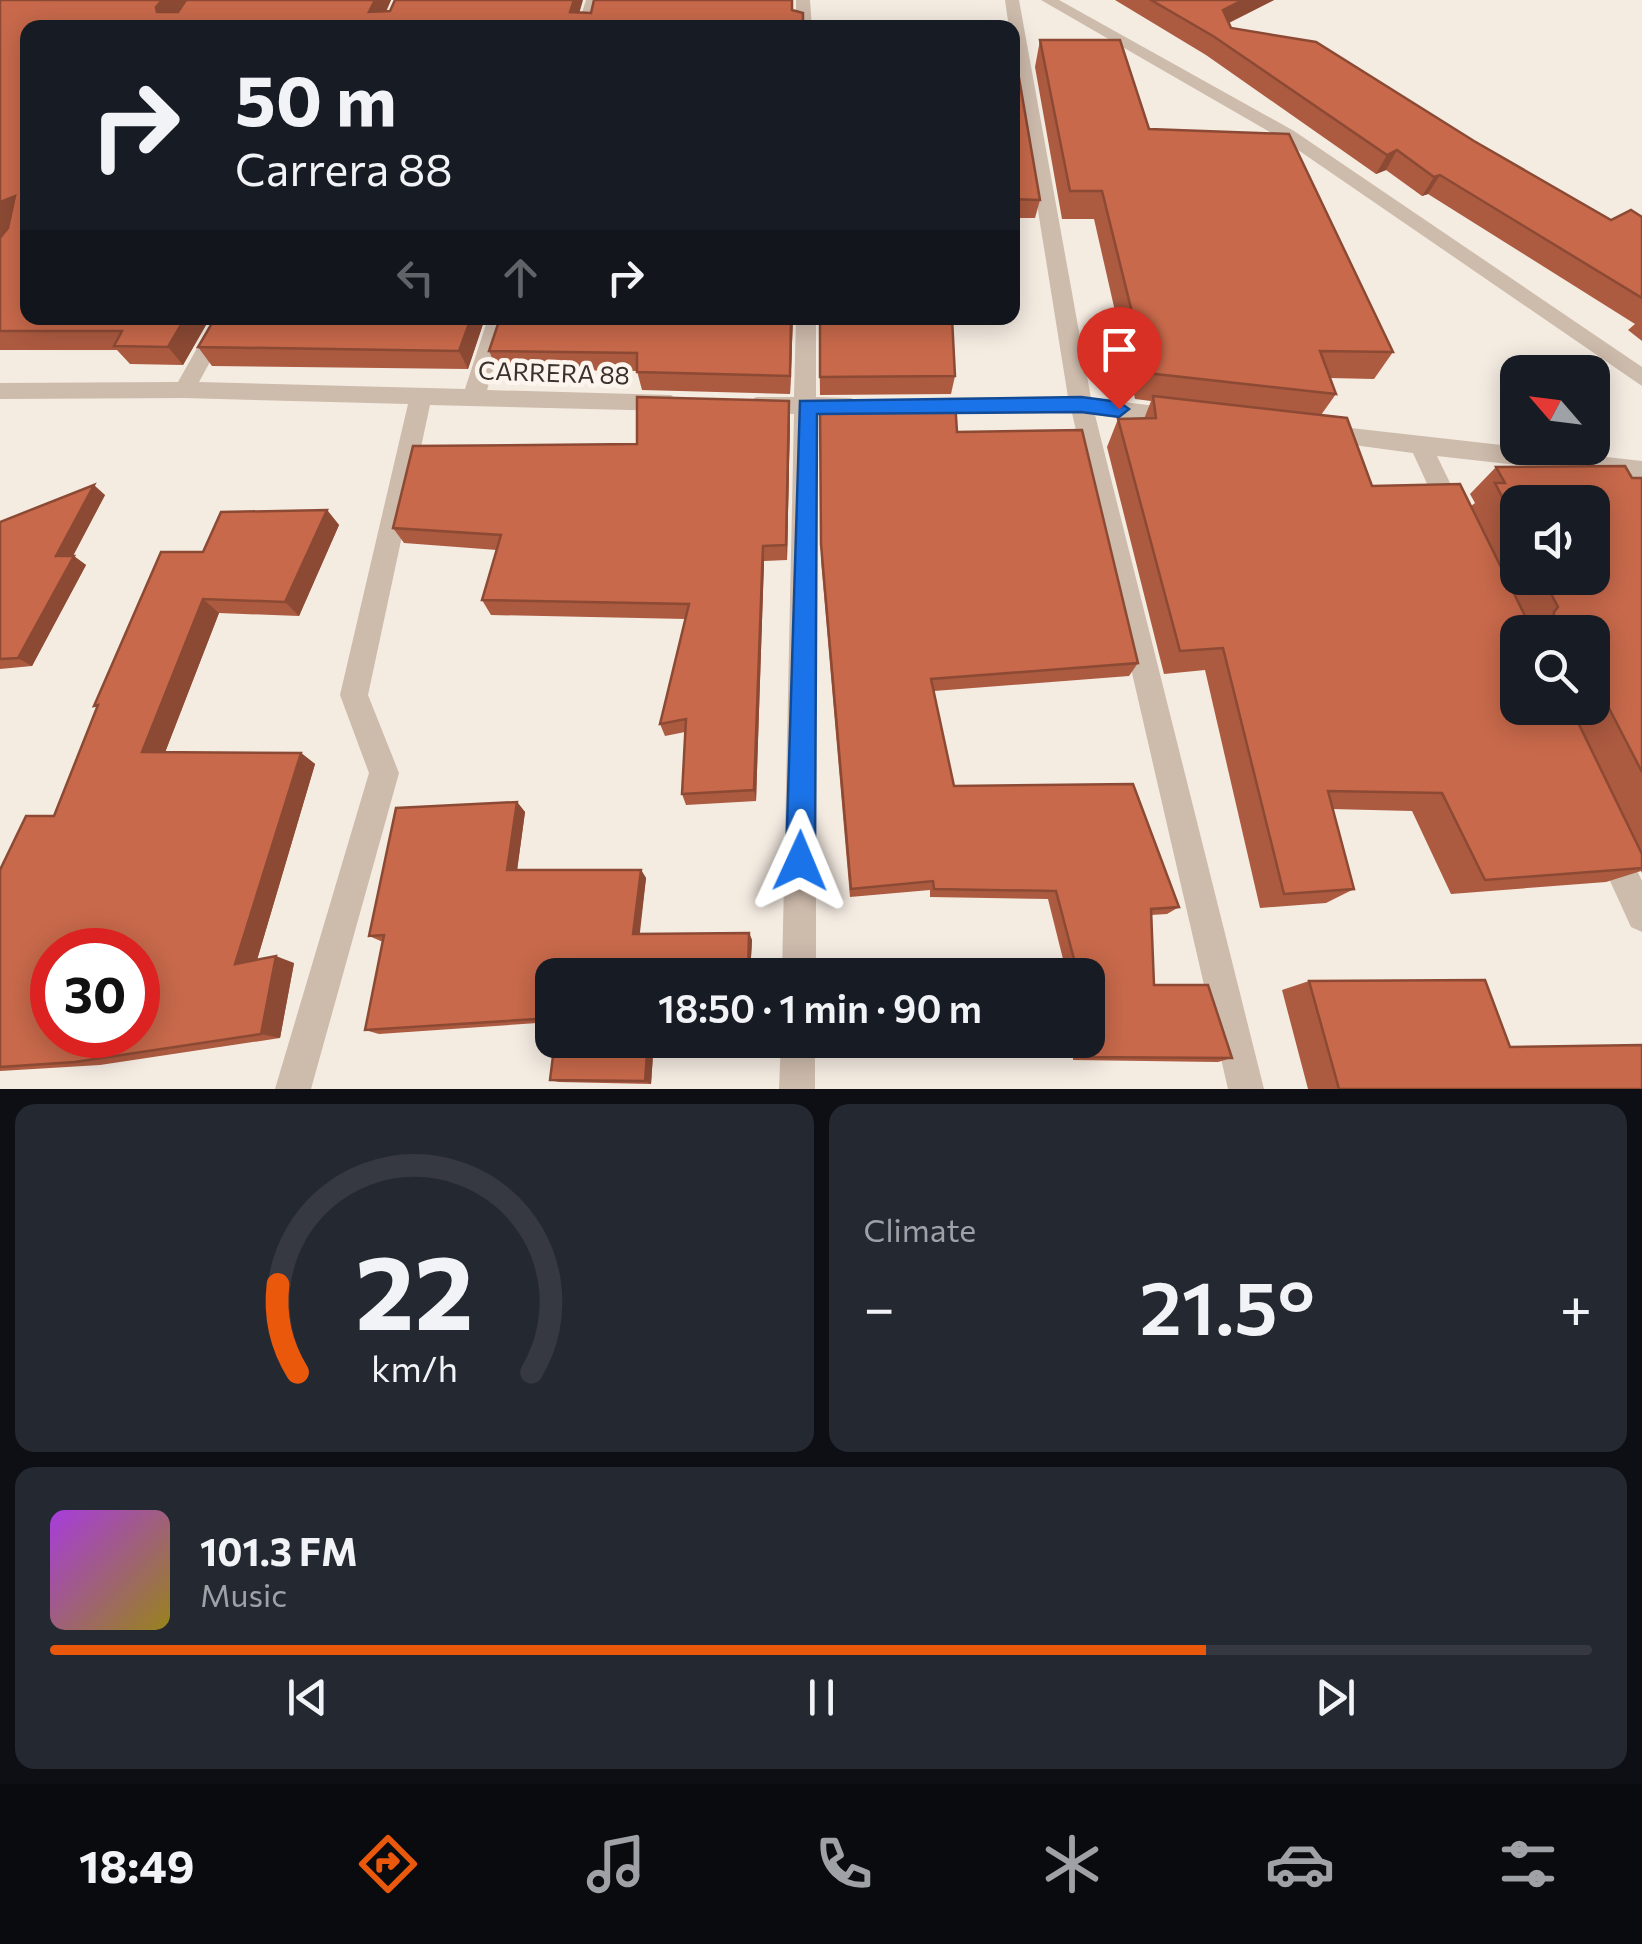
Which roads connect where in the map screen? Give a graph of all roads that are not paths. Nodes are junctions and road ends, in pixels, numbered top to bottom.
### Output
1 (1048, 0) edge
2 (1020, 47) edge
3 (220, 325) edge
4 (496, 325) edge
5 (806, 325) edge
6 (1642, 378) edge
7 (184, 390) junction
8 (0, 391) edge
9 (421, 396) junction
10 (474, 397) junction
11 (690, 403) edge
12 (728, 404) edge
13 (1081, 404) junction
14 (866, 406) edge
15 (905, 406) edge
16 (807, 407) junction
17 (1194, 418) edge
18 (1308, 432) edge
19 (1421, 446) junction
20 (1642, 470) edge
21 (1461, 532) edge
22 (1601, 829) edge
23 (1642, 916) edge
24 (799, 958) edge
25 (798, 1058) edge
26 (293, 1089) edge
27 (798, 1089) edge
28 (1246, 1089) edge

1 - 6 street
2 - 13 street
3 - 7 street
4 - 10 street
5 - 16 street
7 - 8 street, CARRERA 88
7 - 9 street, CARRERA 88
9 - 10 street, CARRERA 88
9 - 26 street
10 - 11 street, CARRERA 88
12 - 16 street
13 - 15 street
13 - 17 street
13 - 28 street
14 - 16 street
16 - 24 street
18 - 19 street
19 - 20 street
19 - 21 street
22 - 23 street
25 - 27 street

